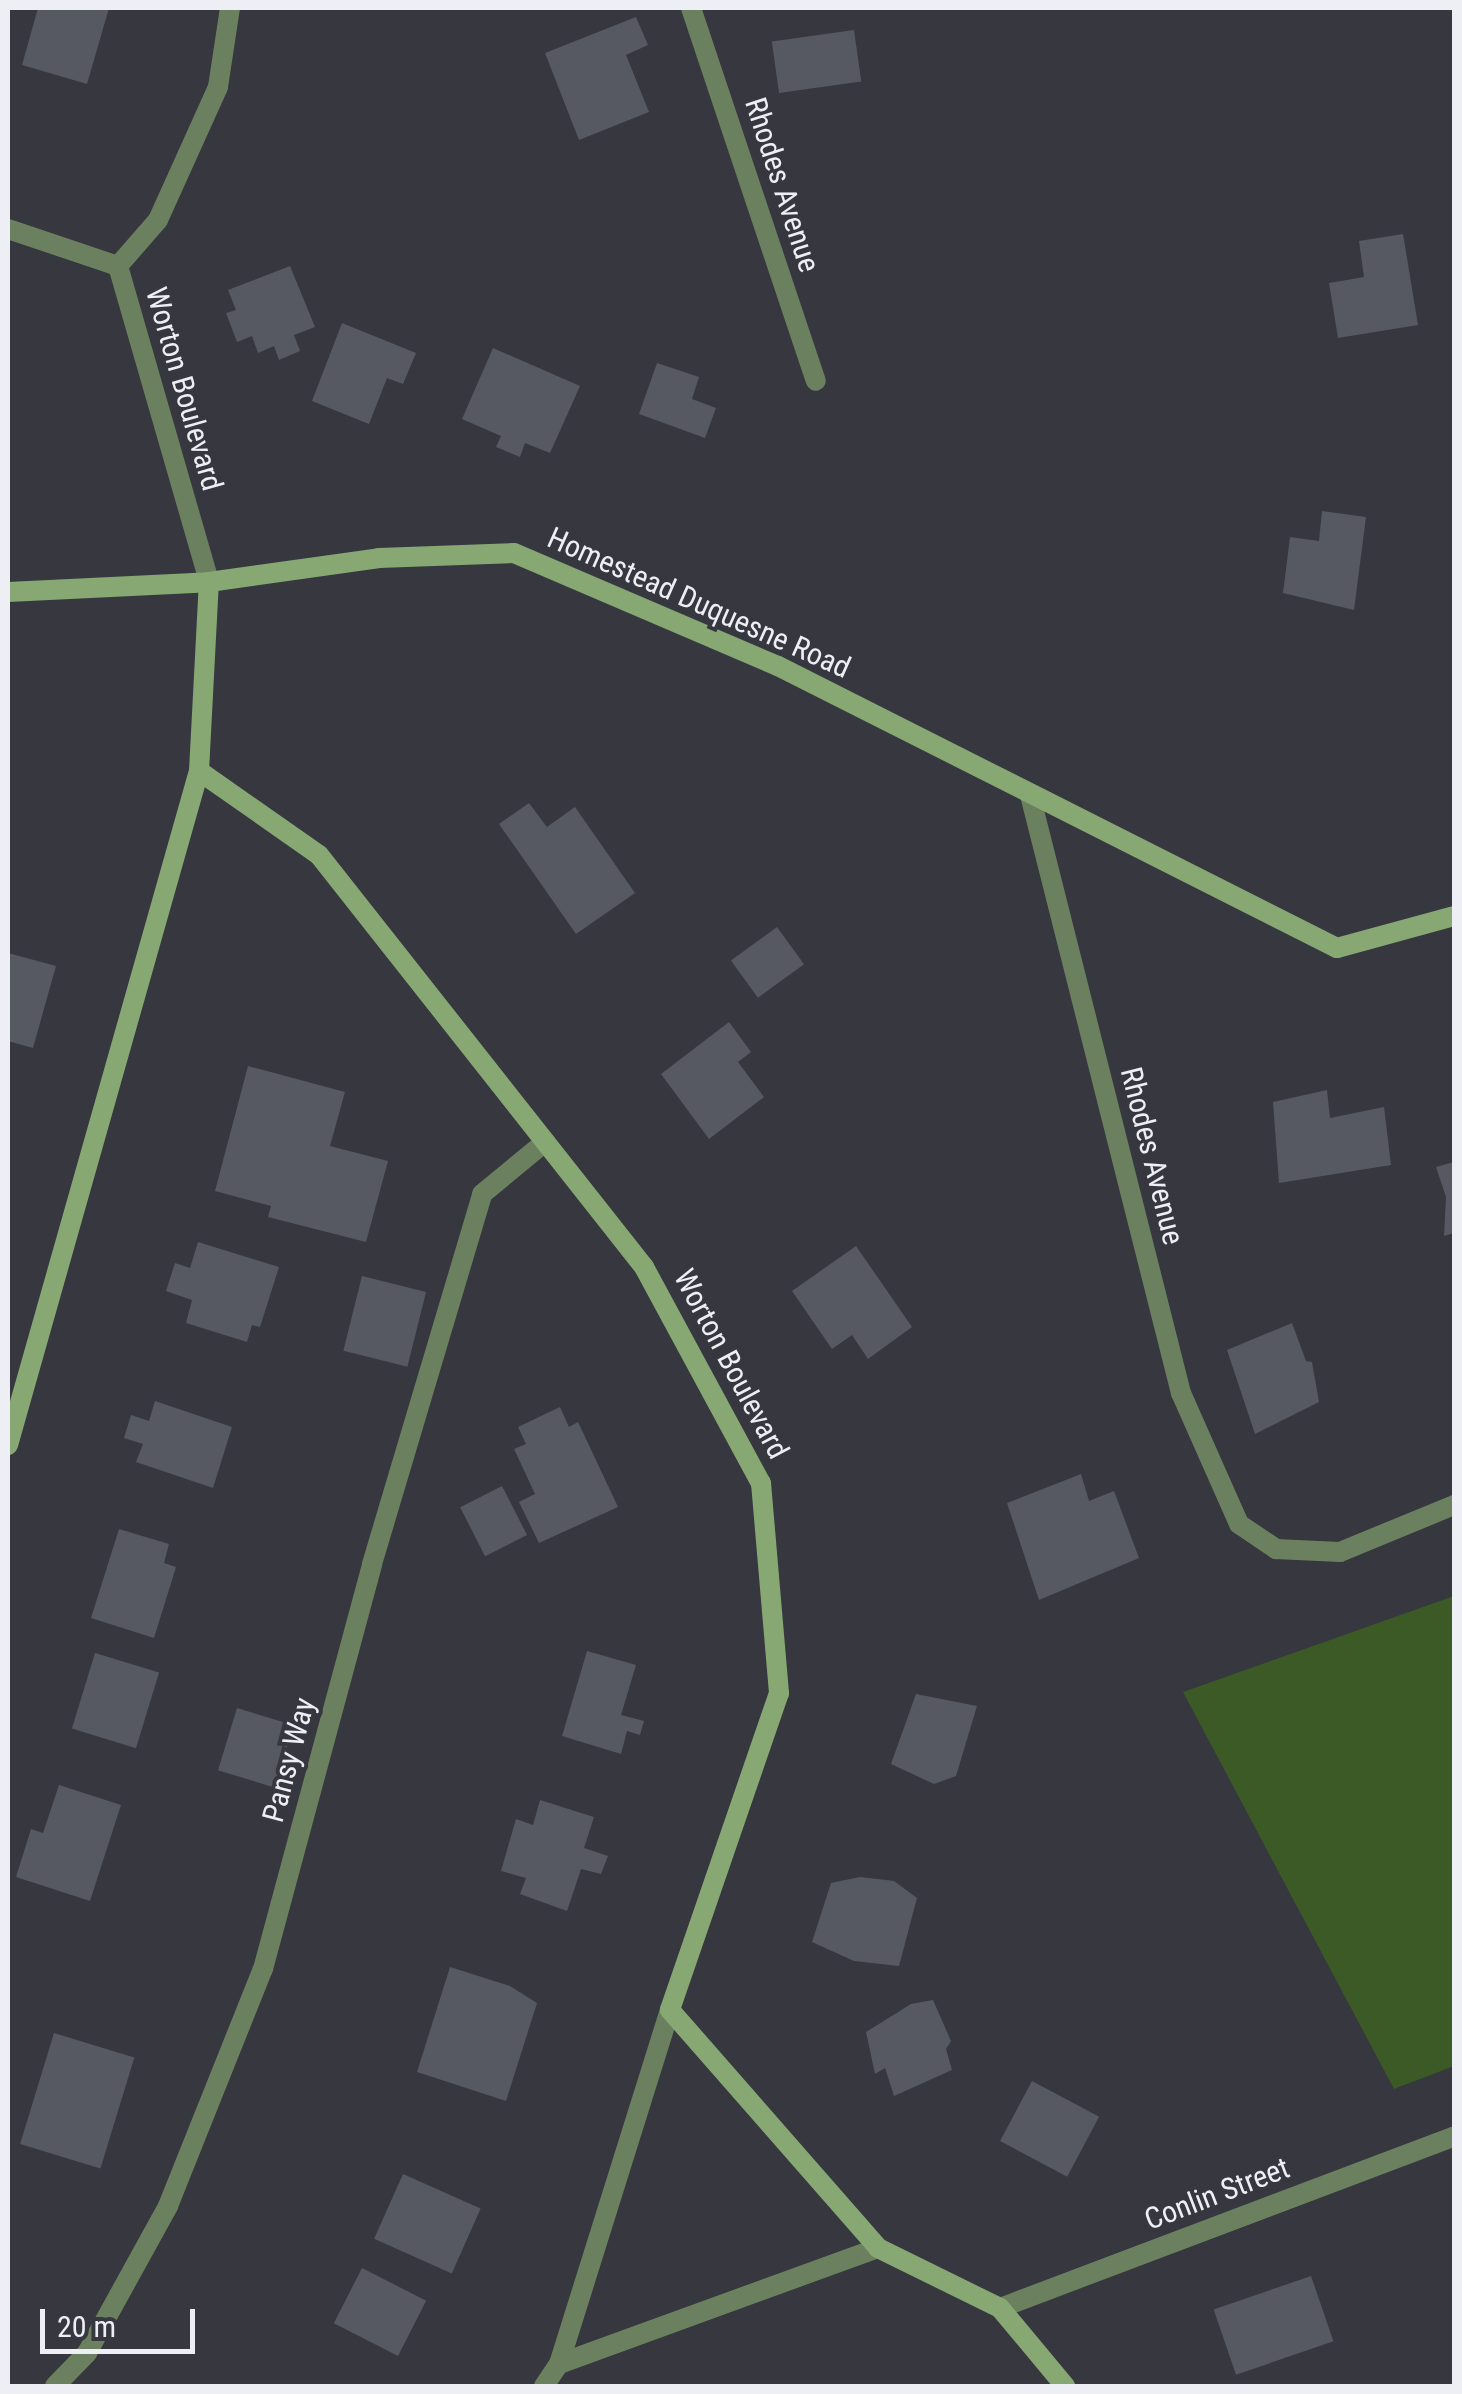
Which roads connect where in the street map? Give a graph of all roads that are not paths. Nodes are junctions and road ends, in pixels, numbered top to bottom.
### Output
1 (230, 8) edge
2 (691, 8) edge
3 (8, 230) edge
4 (118, 266) junction
5 (816, 381) dead end
6 (209, 582) junction
7 (8, 592) edge
8 (199, 771) junction
9 (1030, 794) junction
10 (1454, 916) edge
11 (545, 1142) junction
12 (8, 1444) edge
13 (1454, 1506) edge
14 (670, 2010) junction
15 (1454, 2136) edge
16 (878, 2248) junction
17 (1000, 2308) junction
18 (560, 2364) junction
19 (55, 2386) edge
20 (544, 2386) edge
21 (1065, 2386) edge

1 - 4 street
2 - 5 street, Rhodes Avenue
3 - 4 street, Worton Boulevard
4 - 6 street, Worton Boulevard
6 - 7 street, Homestead Duquesne Road
6 - 8 street
6 - 9 street, Homestead Duquesne Road
8 - 11 street, Worton Boulevard
8 - 12 street
9 - 10 street, Homestead Duquesne Road
9 - 13 street, Rhodes Avenue
11 - 14 street, Worton Boulevard
11 - 19 street, Pansy Way
14 - 16 street
14 - 18 street
15 - 17 street, Conlin Street
16 - 17 street
16 - 18 street
17 - 21 street
18 - 20 street

